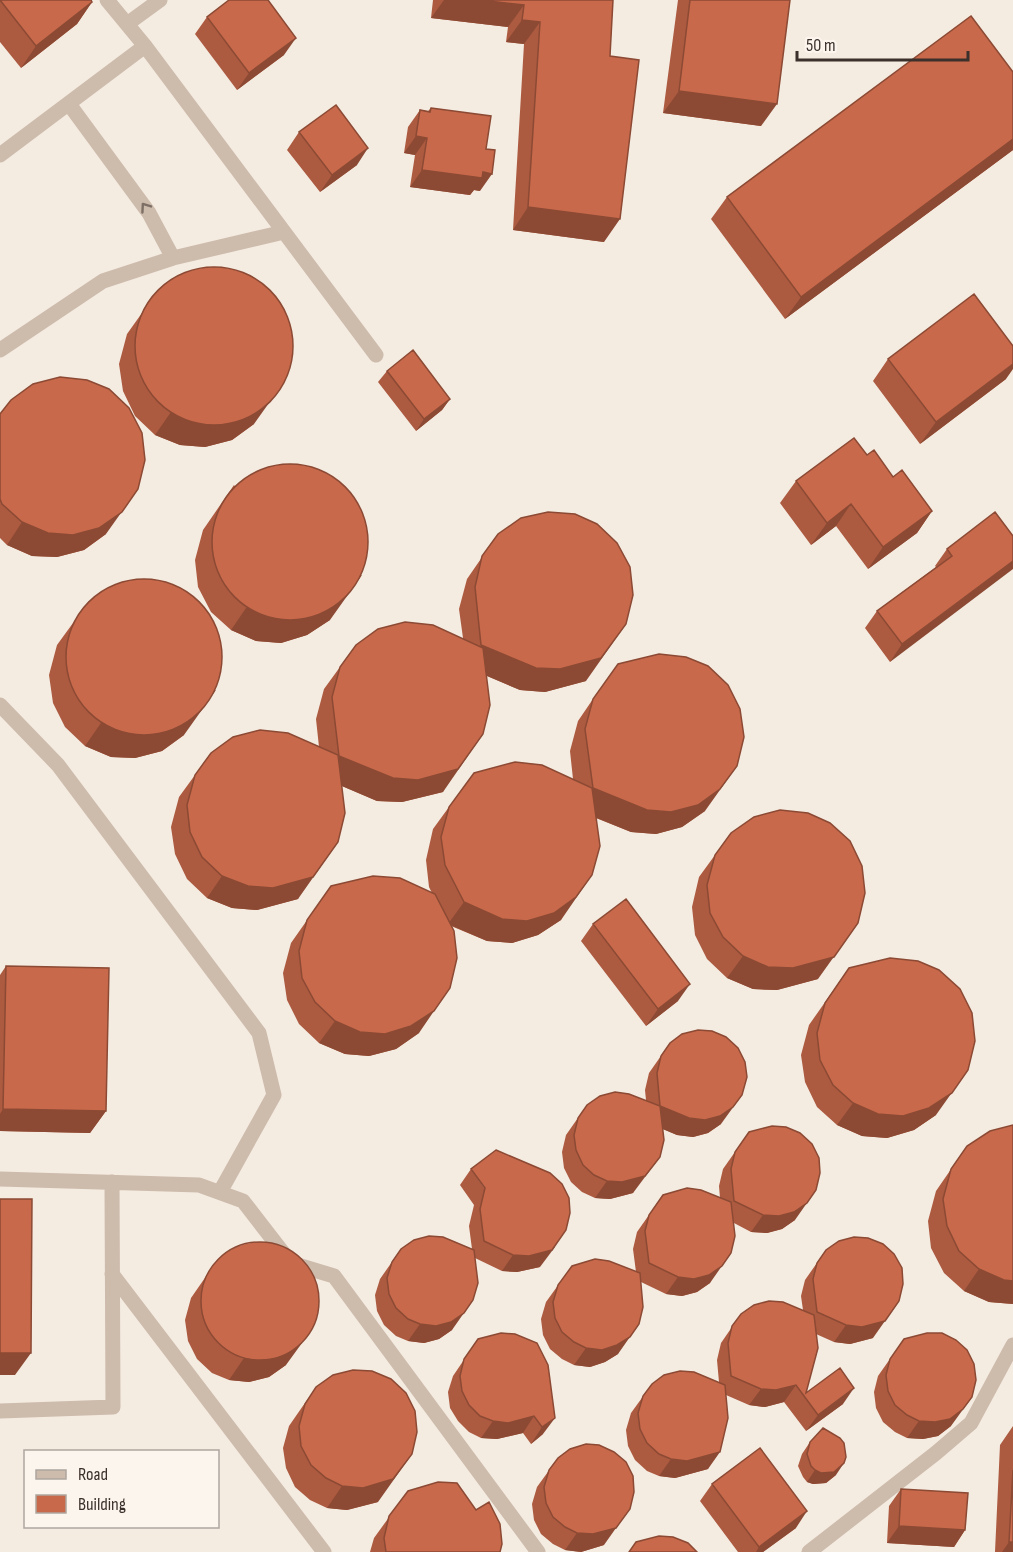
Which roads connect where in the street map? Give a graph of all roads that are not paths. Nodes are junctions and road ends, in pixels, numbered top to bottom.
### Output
1 (106, 0) edge
2 (160, 0) edge
3 (127, 24) junction
4 (146, 46) junction
5 (69, 104) junction
6 (0, 155) edge
7 (284, 232) junction
8 (174, 258) junction
9 (0, 351) edge
10 (376, 355) dead end
11 (0, 705) edge
12 (0, 1179) edge
13 (112, 1182) junction
14 (220, 1192) junction
15 (112, 1274) junction
16 (1013, 1345) edge
17 (0, 1411) edge
18 (324, 1552) edge
19 (538, 1552) edge
20 (809, 1552) edge

1 - 3 lane
2 - 3 lane
3 - 4 lane
4 - 5 lane
4 - 7 lane
5 - 6 lane
8 -> 5 lane
7 - 8 lane
7 - 10 lane
8 - 9 lane
11 - 14 lane
12 - 13 lane
13 - 14 lane
13 - 15 lane
14 - 19 lane
15 - 17 lane
15 - 18 lane
16 - 20 lane

